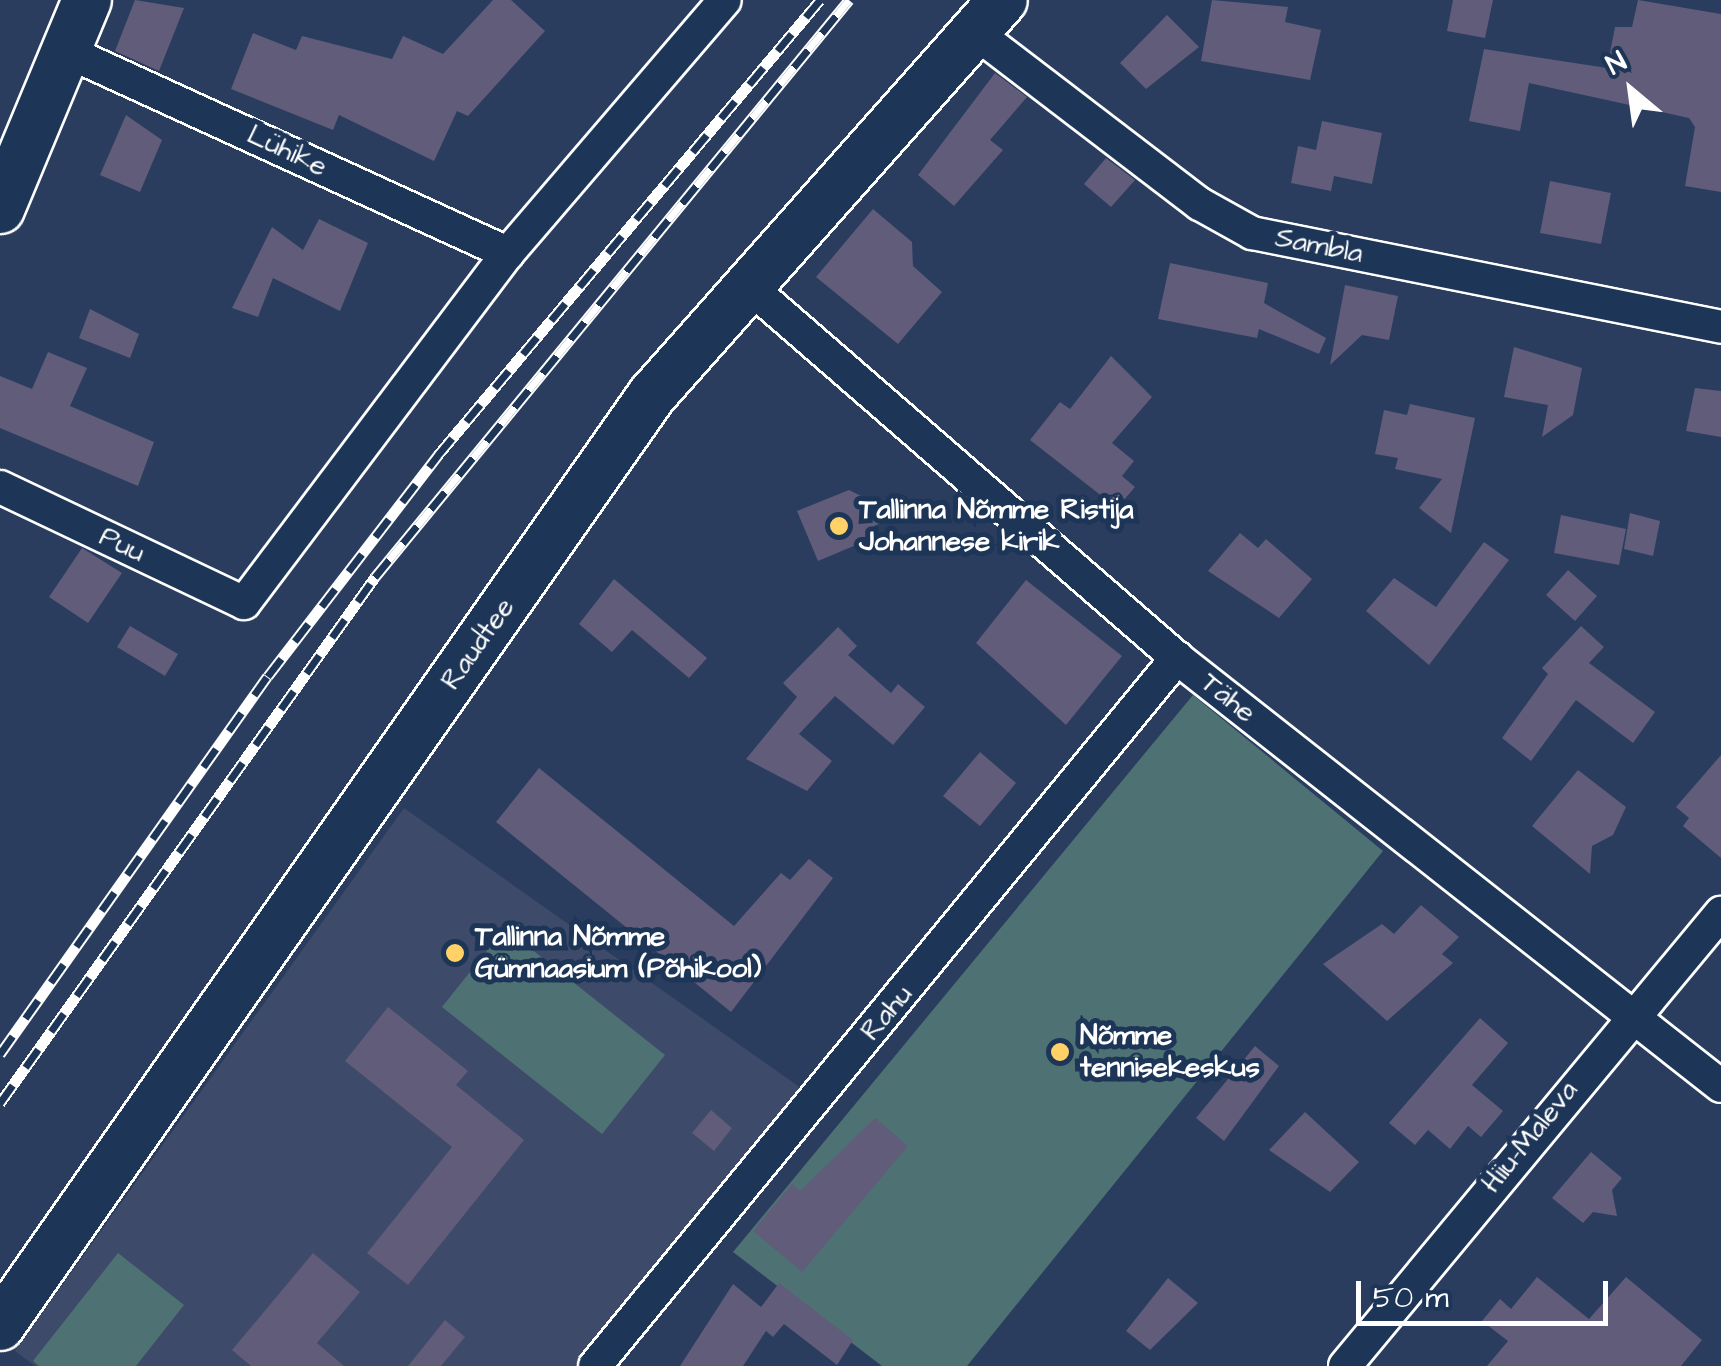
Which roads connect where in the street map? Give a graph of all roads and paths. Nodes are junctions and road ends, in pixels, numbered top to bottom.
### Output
1 (87, 0) edge
2 (725, 0) edge
3 (990, 16) edge
4 (66, 50) junction
5 (0, 209) edge
6 (508, 253) junction
7 (752, 289) junction
8 (1721, 327) edge
9 (0, 486) edge
10 (1177, 658) junction
11 (1721, 913) edge
12 (1630, 1014) junction
13 (1721, 1086) edge
14 (0, 1326) edge
15 (595, 1366) edge
16 (1345, 1366) edge

1 - 4 street
2 - 6 street
3 - 7 street, Raudtee
3 - 8 street, Sambla
4 - 5 street
4 - 6 street, Lühike
6 - 9 street, Puu
7 - 10 street, Tähe
7 - 14 street, Raudtee
10 - 12 street, Tähe
10 - 15 street, Rahu
11 - 12 street, Hiiu-Maleva
12 - 13 street, Tähe
12 - 16 street, Hiiu-Maleva

